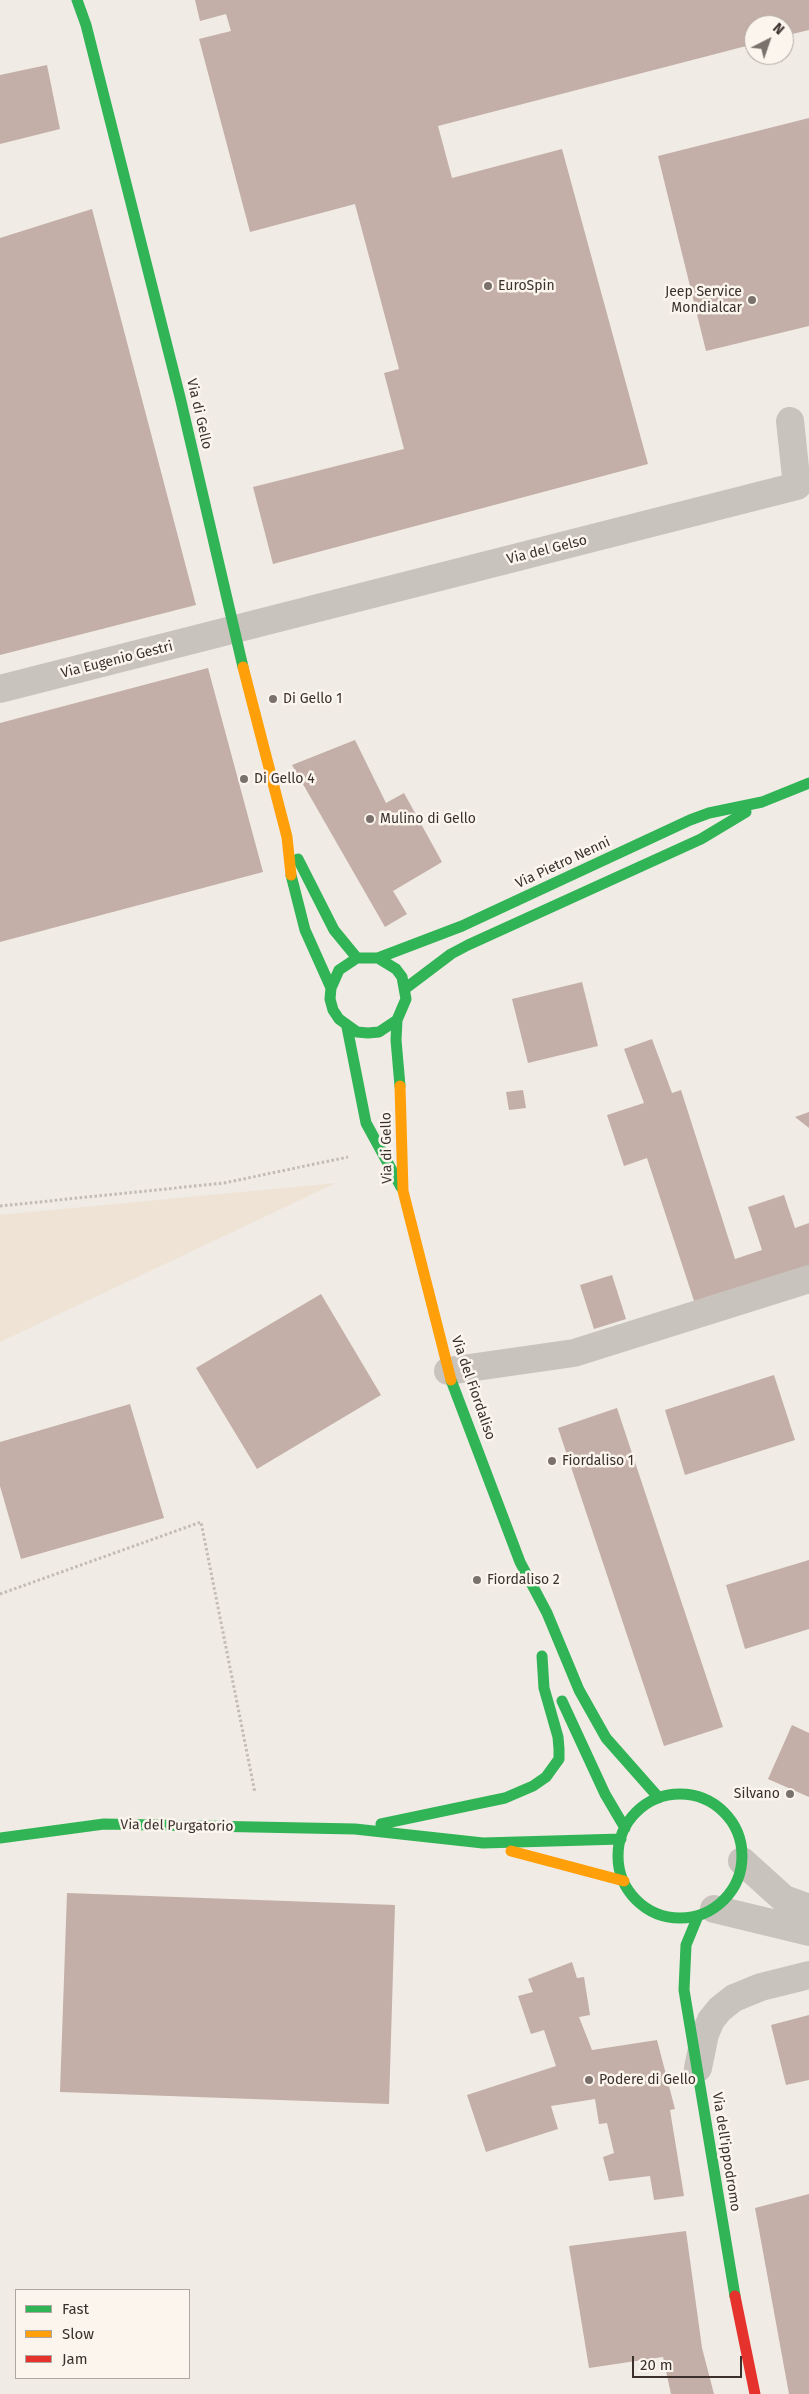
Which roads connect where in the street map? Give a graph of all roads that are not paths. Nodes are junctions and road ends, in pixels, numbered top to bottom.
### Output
1 (77, 0) edge
2 (790, 421) dead end
3 (234, 631) junction
4 (0, 689) edge
5 (809, 783) edge
6 (762, 802) junction
7 (287, 837) junction
8 (357, 958) junction
9 (378, 958) junction
10 (331, 988) junction
11 (406, 988) junction
12 (398, 1020) junction
13 (348, 1027) junction
14 (403, 1191) junction
15 (809, 1279) edge
16 (448, 1371) junction
17 (520, 1562) junction
18 (527, 1602) dead end
19 (659, 1798) junction
20 (355, 1829) junction
21 (623, 1834) junction
22 (0, 1838) edge
23 (483, 1843) junction
24 (742, 1861) junction
25 (624, 1881) junction
26 (809, 1908) edge
27 (706, 1912) junction
28 (809, 1932) edge
29 (809, 1975) edge
30 (698, 2068) junction
31 (755, 2394) edge

1 - 3 street, Via di Gello
2 - 3 street, Via del Gelso
3 - 4 street, Via Eugenio Gestri
3 - 7 street, Via di Gello
5 - 6 street, Via Pietro Nenni
6 - 9 street, Via Pietro Nenni
6 - 11 street, Via Pietro Nenni
7 - 8 street, Via di Gello
7 - 10 street, Via di Gello
8 - 9 street
8 - 10 street
9 - 11 street
10 - 13 street
11 - 12 street
12 - 13 street
12 - 14 street, Via di Gello
13 - 14 street, Via di Gello
14 - 16 street, Via del Fiordaliso
15 - 16 street
16 - 17 street, Via del Fiordaliso
17 - 18 street, Via del Fiordaliso
17 - 19 street, Via del Fiordaliso
19 - 21 street
19 - 24 street
20 - 21 street
20 - 22 street, Via del Purgatorio
20 - 23 street
21 - 23 street
21 - 25 street
23 - 25 street
24 - 26 street
24 - 27 street
25 - 27 street
27 - 28 street
27 - 30 street, Via dell'ippodromo
29 - 30 street
30 - 31 street, Via dell'ippodromo

